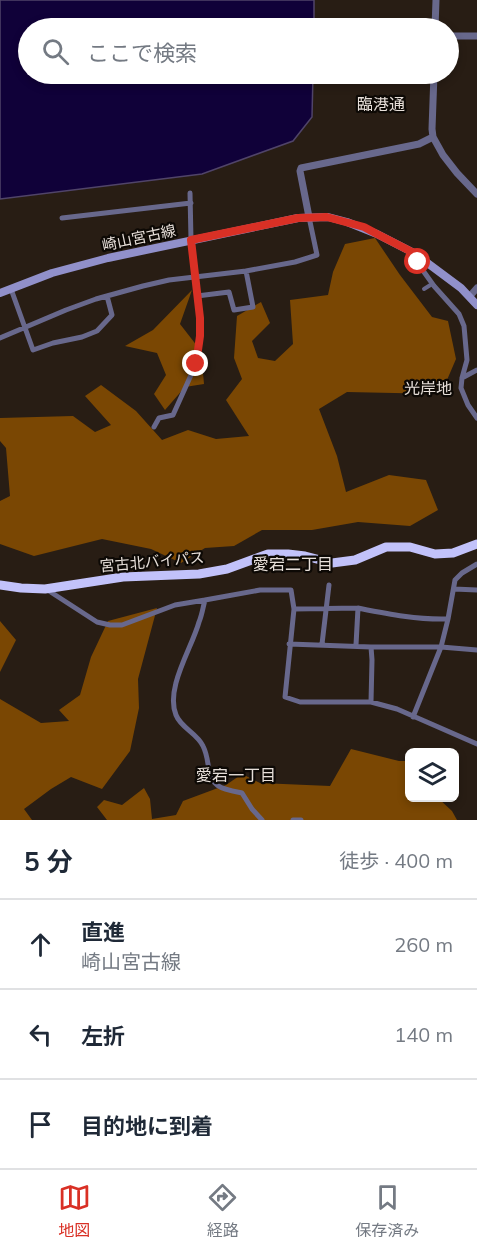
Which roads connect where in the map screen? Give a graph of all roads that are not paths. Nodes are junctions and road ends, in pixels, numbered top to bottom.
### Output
1 (436, 0) edge
2 (435, 18) edge
3 (459, 36) edge
4 (477, 36) edge
5 (434, 84) edge
6 (434, 137) junction
7 (190, 193) dead end
8 (477, 194) edge
9 (191, 203) junction
10 (309, 217) junction
11 (62, 218) dead end
12 (191, 240) junction
13 (414, 253) junction
14 (246, 271) junction
15 (195, 277) junction
16 (432, 284) junction
17 (477, 288) edge
18 (11, 289) junction
19 (424, 289) dead end
20 (0, 293) edge
21 (107, 296) junction
22 (197, 296) junction
23 (470, 296) junction
24 (477, 305) edge
25 (24, 329) junction
26 (0, 338) edge
27 (477, 370) edge
28 (462, 378) junction
29 (477, 418) edge
30 (154, 427) dead end
31 (477, 544) edge
32 (477, 564) edge
33 (0, 585) edge
34 (329, 585) dead end
35 (45, 589) junction
36 (454, 589) junction
37 (477, 590) edge
38 (205, 600) junction
39 (325, 607) junction
40 (358, 608) junction
41 (294, 609) junction
42 (448, 619) junction
43 (289, 644) junction
44 (322, 644) junction
45 (356, 645) junction
46 (371, 647) junction
47 (441, 647) junction
48 (477, 650) edge
49 (371, 702) junction
50 (413, 717) junction
51 (477, 744) edge
52 (262, 820) edge
53 (293, 820) edge
54 (301, 820) edge

1 - 2 street
3 - 4 street
5 - 6 street
6 - 8 street
6 - 10 street
7 - 9 street
9 - 11 street
9 - 12 street
10 - 12 main road, 崎山宮古線
10 - 13 main road, 崎山宮古線
10 - 14 street
12 - 15 street
12 - 18 main road, 崎山宮古線
13 - 16 street
13 - 23 main road, 崎山宮古線
14 - 15 street
14 - 22 street
15 - 21 street
15 - 22 street
16 - 19 street
16 - 28 street
17 - 23 street
18 - 20 main road, 崎山宮古線
18 - 25 street
21 - 25 street
21 - 25 street
22 - 30 street
23 - 24 main road, 崎山宮古線
25 - 26 street
27 - 28 street
28 - 29 street
31 - 35 highway, 宮古北バイパス
32 - 36 street
33 - 35 highway, 宮古北バイパス
34 - 39 street
35 - 38 street
36 - 37 street
36 - 42 street
38 - 41 street
38 - 52 street
39 - 40 street
39 - 41 street
39 - 44 street
40 - 42 street
40 - 45 street
41 - 43 street
42 - 47 street
43 - 44 street
43 - 49 street
44 - 45 street
45 - 46 street
46 - 47 street
46 - 49 street
47 - 48 street
47 - 50 street
49 - 50 street
50 - 51 street
53 - 54 street

